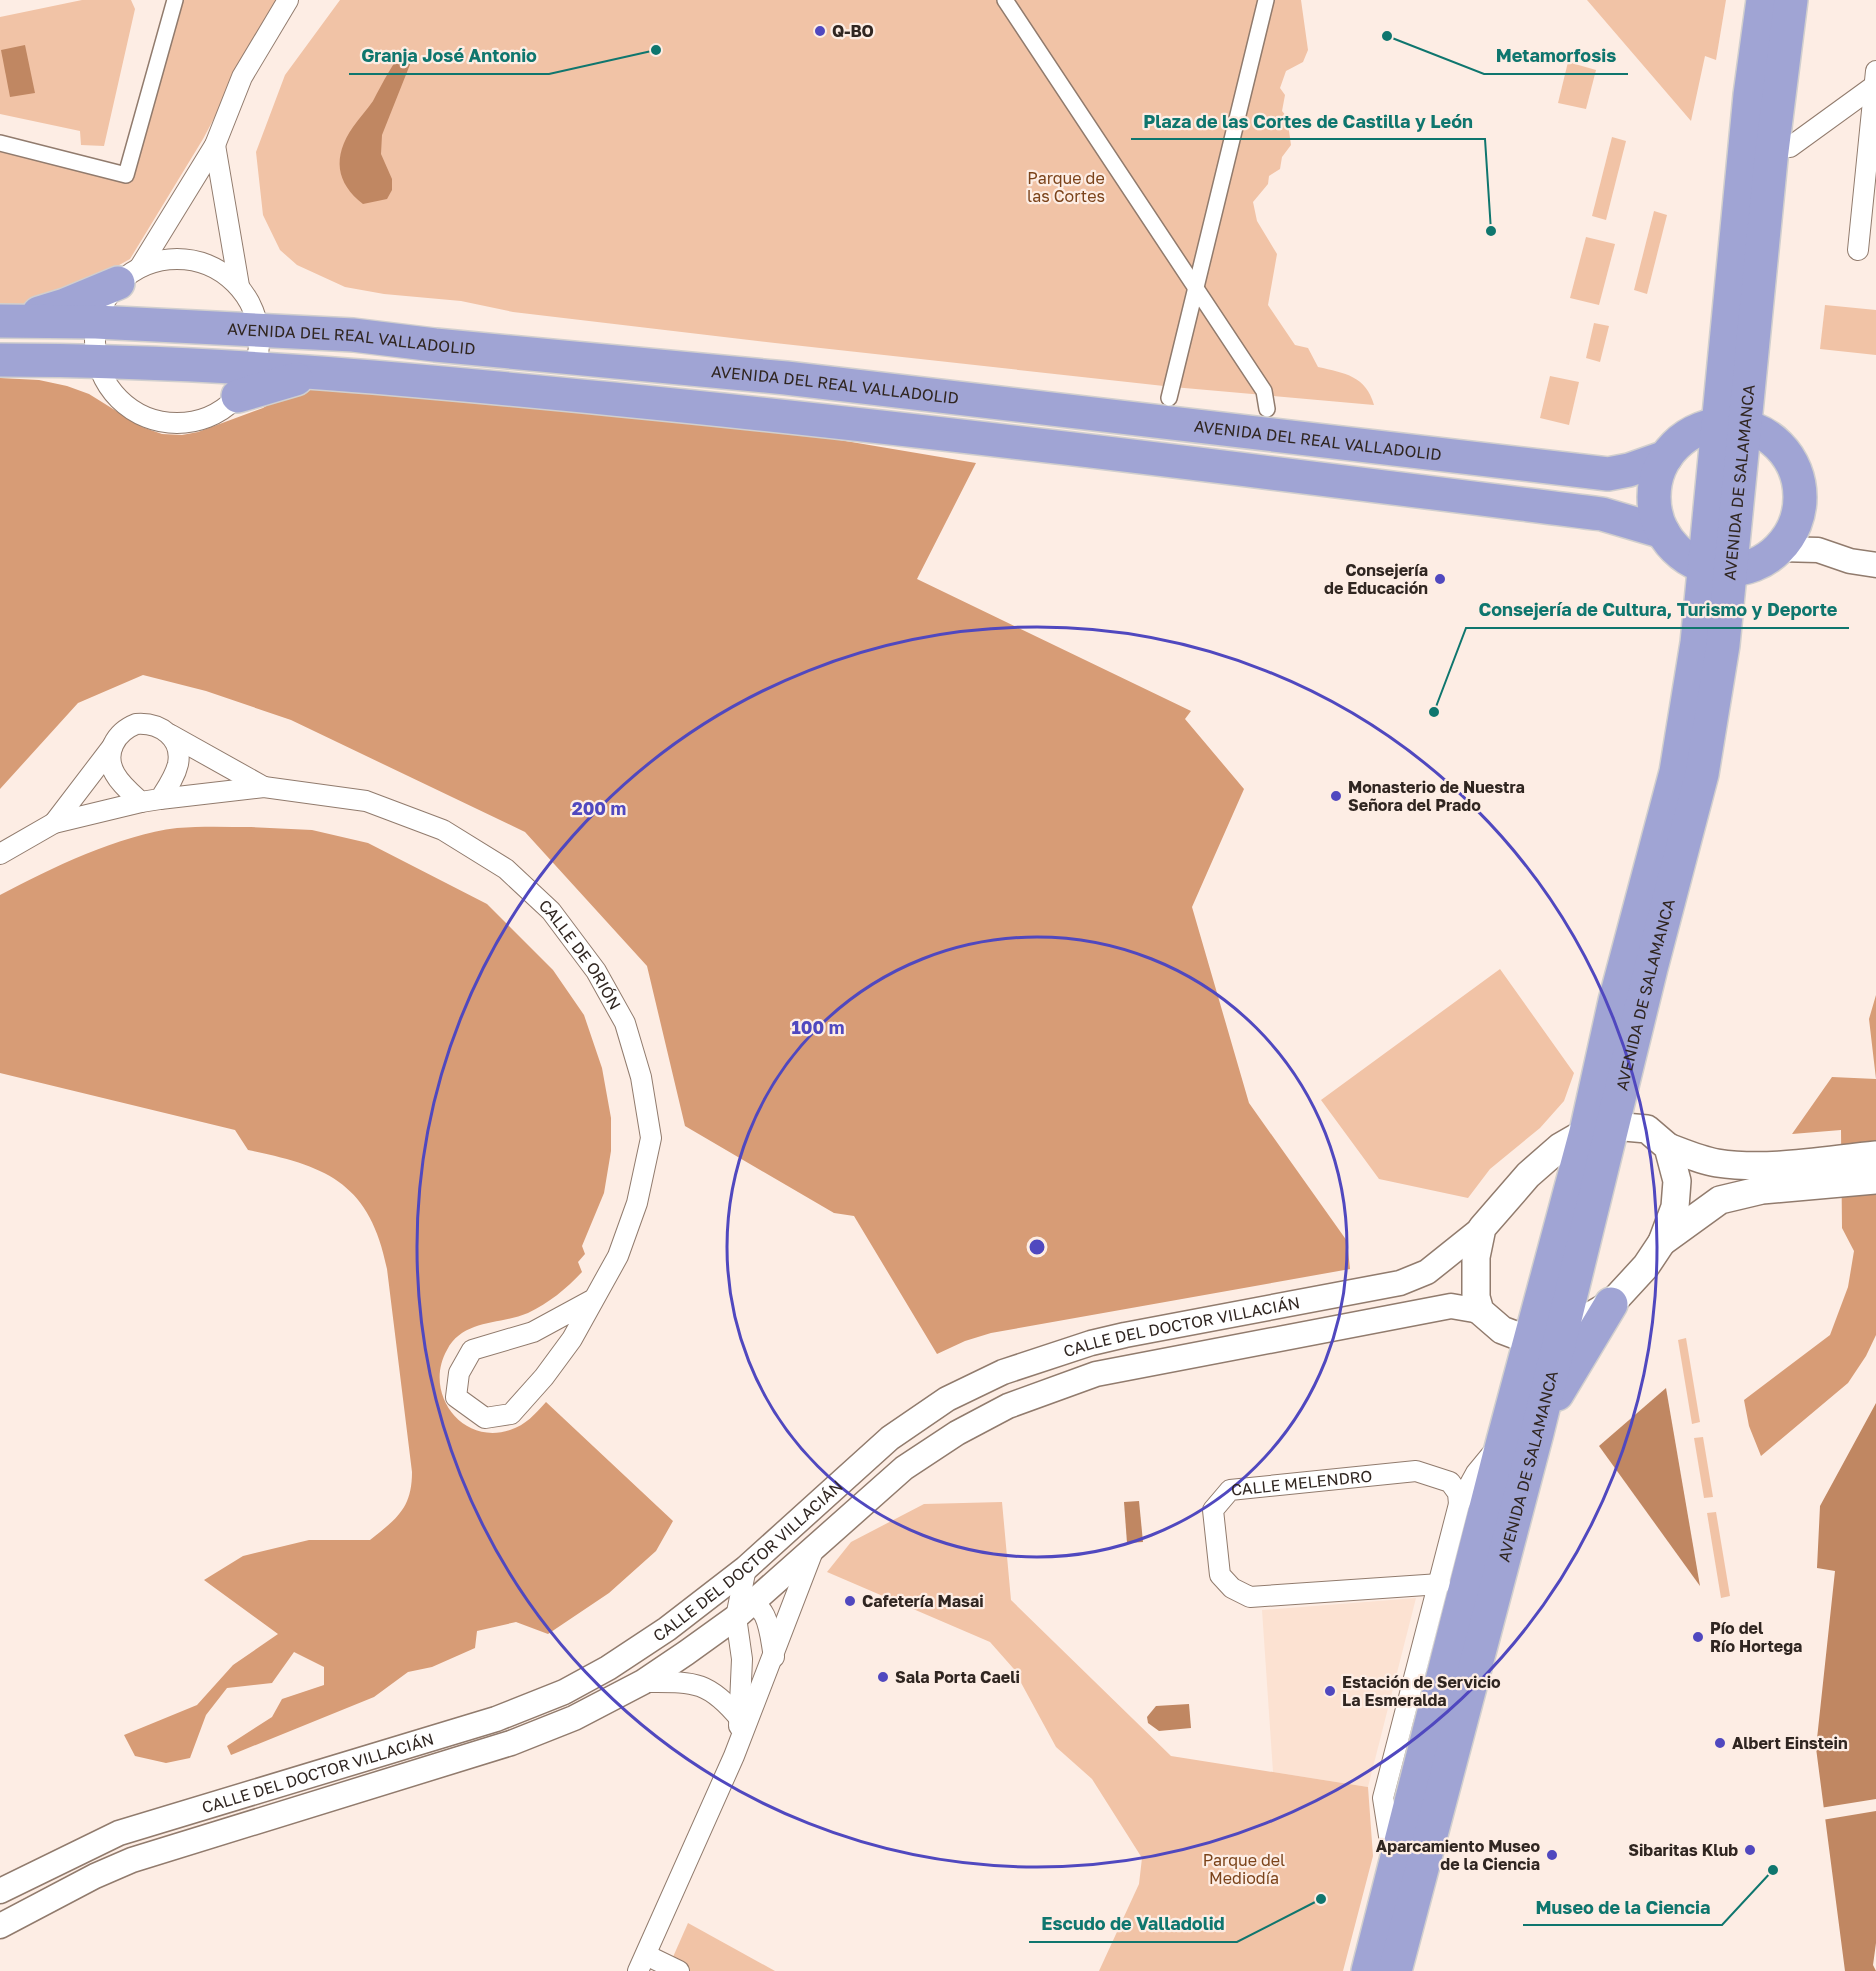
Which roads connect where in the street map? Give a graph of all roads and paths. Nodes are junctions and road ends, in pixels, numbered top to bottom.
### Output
1 (175, 0) edge
2 (288, 0) edge
3 (1005, 0) edge
4 (1266, 0) edge
5 (1763, 0) edge
6 (1791, 0) edge
7 (1875, 79) edge
8 (0, 143) edge
9 (215, 145) junction
10 (1780, 153) junction
11 (1858, 250) dead end
12 (129, 275) junction
13 (239, 286) junction
14 (1195, 286) junction
15 (7, 321) edge
16 (1728, 321) junction
17 (96, 322) junction
18 (259, 328) junction
19 (0, 360) edge
20 (97, 360) junction
21 (255, 368) junction
22 (321, 372) junction
23 (238, 396) junction
24 (1169, 398) dead end
25 (1267, 409) dead end
26 (1732, 426) junction
27 (1674, 448) junction
28 (1663, 532) junction
29 (1779, 549) junction
30 (1876, 565) edge
31 (1718, 568) junction
32 (171, 735) junction
33 (112, 747) junction
34 (264, 787) junction
35 (151, 800) junction
36 (54, 823) junction
37 (0, 854) edge
38 (1599, 1129) junction
39 (1668, 1147) junction
40 (1876, 1155) edge
41 (1783, 1176) junction
42 (1876, 1180) edge
43 (1482, 1228) junction
44 (1662, 1242) junction
45 (592, 1300) junction
46 (1611, 1304) junction
47 (1480, 1311) junction
48 (1546, 1337) junction
49 (1537, 1433) junction
50 (1503, 1441) junction
51 (1459, 1504) junction
52 (813, 1551) junction
53 (746, 1568) junction
54 (1440, 1584) junction
55 (711, 1595) junction
56 (743, 1604) junction
57 (774, 1657) junction
58 (765, 1678) junction
59 (643, 1682) junction
60 (743, 1685) junction
61 (707, 1687) junction
62 (740, 1719) junction
63 (734, 1756) junction
64 (1397, 1864) junction
65 (0, 1891) edge
66 (0, 1926) edge
67 (642, 1963) edge
68 (679, 1971) edge
69 (1368, 1971) edge
70 (1395, 1971) edge

1 - 8 street
2 - 9 street
3 - 14 street
4 - 14 street
5 - 16 highway, AVENIDA DE SALAMANCA
6 - 10 highway, AVENIDA DE SALAMANCA
7 - 10 street
7 - 11 street
9 - 12 street
9 - 13 street
10 - 26 highway, AVENIDA DE SALAMANCA
12 - 13 street
12 - 15 highway
12 - 17 street
13 - 18 street
14 - 24 street
14 - 25 street
15 - 17 highway, AVENIDA DEL REAL VALLADOLID
16 - 26 highway, AVENIDA DE SALAMANCA
16 - 27 highway
17 - 18 highway, AVENIDA DEL REAL VALLADOLID
17 - 20 street
18 - 21 street
18 - 27 highway, AVENIDA DEL REAL VALLADOLID
19 - 20 highway
20 - 21 highway
20 - 23 street
21 - 22 highway
21 - 23 street
22 - 23 highway
22 - 28 highway
26 - 27 highway, AVENIDA DEL REAL VALLADOLID
26 - 29 highway
26 - 31 highway, AVENIDA DE SALAMANCA
27 - 28 highway
28 - 31 highway
29 - 30 street
29 - 31 highway
31 - 38 highway, AVENIDA DE SALAMANCA
32 - 33 street, CALLE DE ORIÓN
32 - 34 street, CALLE DE ORIÓN
32 - 35 street
33 - 35 street
33 - 36 street, CALLE DE ORIÓN
34 - 35 street, CALLE DE ORIÓN
34 - 45 street, CALLE DE ORIÓN
35 - 36 street, CALLE DE ORIÓN
36 - 37 street, CALLE DE ORIÓN
38 - 39 main road
38 - 43 main road
38 - 48 highway, AVENIDA DE SALAMANCA
39 - 41 main road
39 - 44 main road
40 - 41 main road
41 - 42 main road
41 - 44 main road
43 - 47 main road
43 - 53 street, CALLE DEL DOCTOR VILLACIÁN
44 - 46 main road
45 - 45 street, CALLE DE ORIÓN
46 - 48 main road
46 - 49 highway
47 - 48 main road
47 - 52 street, CALLE DEL DOCTOR VILLACIÁN
48 - 49 highway, AVENIDA DE SALAMANCA
48 - 50 highway, AVENIDA DE SALAMANCA
49 - 70 highway, AVENIDA DE SALAMANCA
50 - 51 street, AVENIDA DE SALAMANCA
50 - 64 highway, AVENIDA DE SALAMANCA
51 - 54 street, AVENIDA DE SALAMANCA
51 - 54 street, CALLE MELENDRO
52 - 56 street, CALLE DEL DOCTOR VILLACIÁN
52 - 57 street
53 - 55 street, CALLE DEL DOCTOR VILLACIÁN
53 - 56 street
54 - 64 street, AVENIDA DE SALAMANCA
55 - 56 street
55 - 65 street, CALLE DEL DOCTOR VILLACIÁN
56 - 57 street
56 - 59 street, CALLE DEL DOCTOR VILLACIÁN
56 - 60 street
57 - 58 street
58 - 60 street
58 - 63 street
59 - 61 street
59 - 66 street, CALLE DEL DOCTOR VILLACIÁN
60 - 61 street
60 - 62 street
61 - 62 street
62 - 63 street
63 - 67 street
64 - 69 highway, AVENIDA DE SALAMANCA
67 - 68 street

